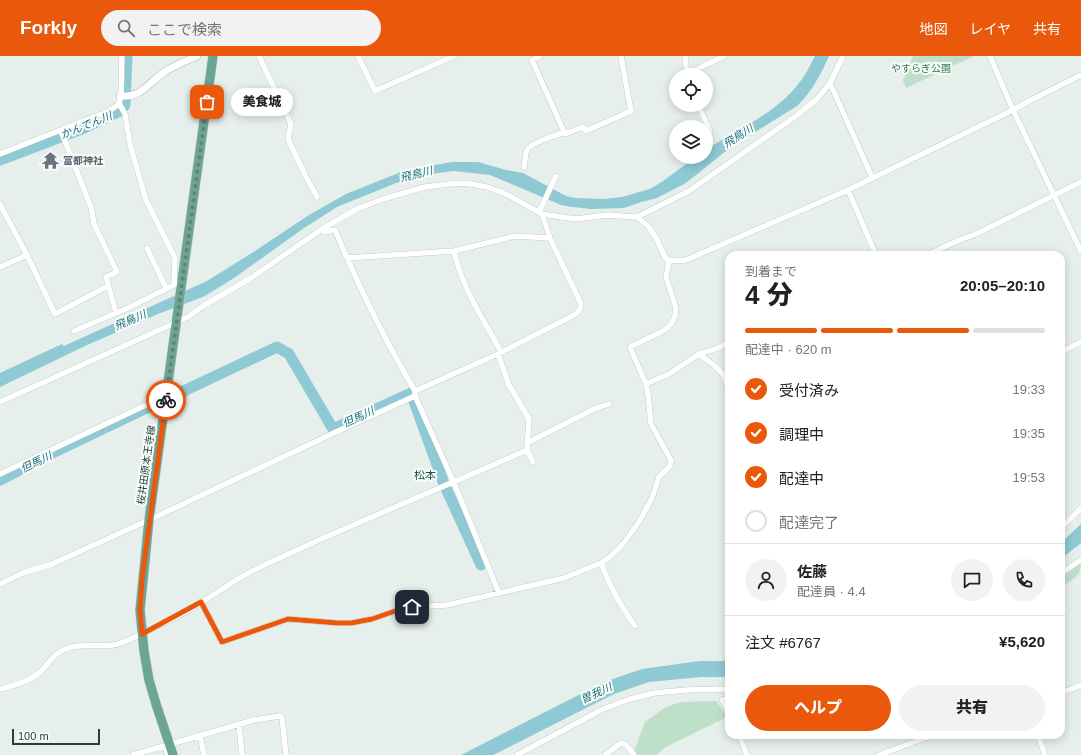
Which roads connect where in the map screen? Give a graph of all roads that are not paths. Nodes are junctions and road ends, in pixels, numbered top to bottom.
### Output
1 (122, 56) edge
2 (197, 56) edge
3 (213, 56) edge
4 (259, 56) edge
5 (358, 56) edge
6 (454, 56) edge
7 (540, 56) edge
8 (621, 56) edge
9 (685, 56) edge
10 (724, 56) edge
11 (843, 56) edge
12 (990, 56) edge
13 (686, 68) edge
14 (701, 68) edge
15 (1081, 75) edge
16 (830, 83) junction
17 (119, 100) junction
18 (1014, 110) junction
19 (61, 131) junction
20 (565, 132) junction
21 (0, 154) edge
22 (524, 166) dead end
23 (872, 177) junction
24 (555, 178) dead end
25 (1081, 182) edge
26 (848, 190) junction
27 (1054, 195) junction
28 (317, 197) dead end
29 (0, 204) edge
30 (540, 213) junction
31 (637, 217) junction
32 (322, 229) junction
33 (550, 238) junction
34 (147, 248) dead end
35 (454, 251) junction
36 (874, 251) edge
37 (936, 251) edge
38 (1081, 251) edge
39 (27, 255) junction
40 (347, 258) junction
41 (669, 261) junction
42 (0, 267) edge
43 (179, 282) junction
44 (108, 286) junction
45 (166, 288) junction
46 (116, 313) junction
47 (176, 323) junction
48 (74, 331) dead end
49 (1081, 342) edge
50 (725, 344) edge
51 (1065, 350) edge
52 (499, 353) junction
53 (699, 354) junction
54 (725, 380) edge
55 (646, 384) junction
56 (415, 394) junction
57 (167, 395) junction
58 (0, 402) edge
59 (609, 404) dead end
60 (528, 443) junction
61 (527, 450) junction
62 (533, 462) dead end
63 (0, 474) edge
64 (454, 483) junction
65 (1081, 508) edge
66 (149, 520) junction
67 (1065, 524) edge
68 (1081, 560) edge
69 (601, 563) junction
70 (1065, 570) edge
71 (0, 584) edge
72 (499, 593) junction
73 (201, 602) junction
74 (635, 626) dead end
75 (142, 634) junction
76 (1081, 685) edge
77 (0, 689) edge
78 (725, 689) edge
79 (1065, 691) edge
80 (239, 724) junction
81 (200, 735) junction
82 (741, 739) edge
83 (922, 739) edge
84 (1039, 739) edge
85 (167, 745) junction
86 (133, 755) edge
87 (168, 755) edge
88 (173, 755) edge
89 (177, 755) edge
90 (204, 755) edge
91 (242, 755) edge
92 (286, 755) edge
93 (517, 755) edge
94 (606, 755) edge
95 (634, 755) edge
96 (747, 755) edge
97 (879, 755) edge
98 (1045, 755) edge

1 - 17 street
2 - 17 street
3 - 43 main road, 桜井田原本王寺線
4 - 28 street
5 - 6 street
7 - 20 street
8 - 20 street
9 - 13 street
10 - 14 street
11 - 16 street
12 - 18 street
15 - 18 street
16 - 23 street
16 - 31 street
17 - 19 street
17 - 43 street
18 - 23 street
18 - 27 street
19 - 21 street
19 - 44 street
20 - 22 street
23 - 26 street
24 - 30 street
25 - 27 street
26 - 36 street
26 - 41 street
27 - 37 street
27 - 38 street
29 - 39 street
30 - 31 street
30 - 32 street
30 - 33 street
31 - 41 street
32 - 40 street
32 - 47 street
33 - 35 street
33 - 52 street
34 - 45 street
35 - 40 street
35 - 52 street
39 - 42 street
39 - 44 street
40 - 56 street
41 - 55 street
43 - 45 street
43 - 47 main road, 桜井田原本王寺線
44 - 46 street
45 - 46 street
46 - 48 street
47 - 57 main road, 桜井田原本王寺線
47 - 58 street
49 - 51 street
50 - 53 street
52 - 56 street
52 - 60 street
53 - 54 street
53 - 55 street
55 - 69 street
56 - 64 street
56 - 66 street
57 - 63 street
57 - 66 main road, 桜井田原本王寺線
59 - 60 street
60 - 61 street
61 - 62 street
61 - 64 street
64 - 72 street
64 - 73 street
65 - 67 street
66 - 71 street
66 - 75 main road, 桜井田原本王寺線
68 - 70 street
69 - 72 street
69 - 74 street
72 - 73 street
73 - 75 street
75 - 77 street
75 - 85 main road, 桜井田原本王寺線
76 - 79 street
78 - 93 street
80 - 81 street
80 - 91 street
80 - 92 street
81 - 85 street
81 - 90 street
82 - 96 street
83 - 97 street
84 - 98 street
85 - 86 street
85 - 87 street
85 - 88 main road, 桜井田原本王寺線
85 - 89 street
94 - 95 street

